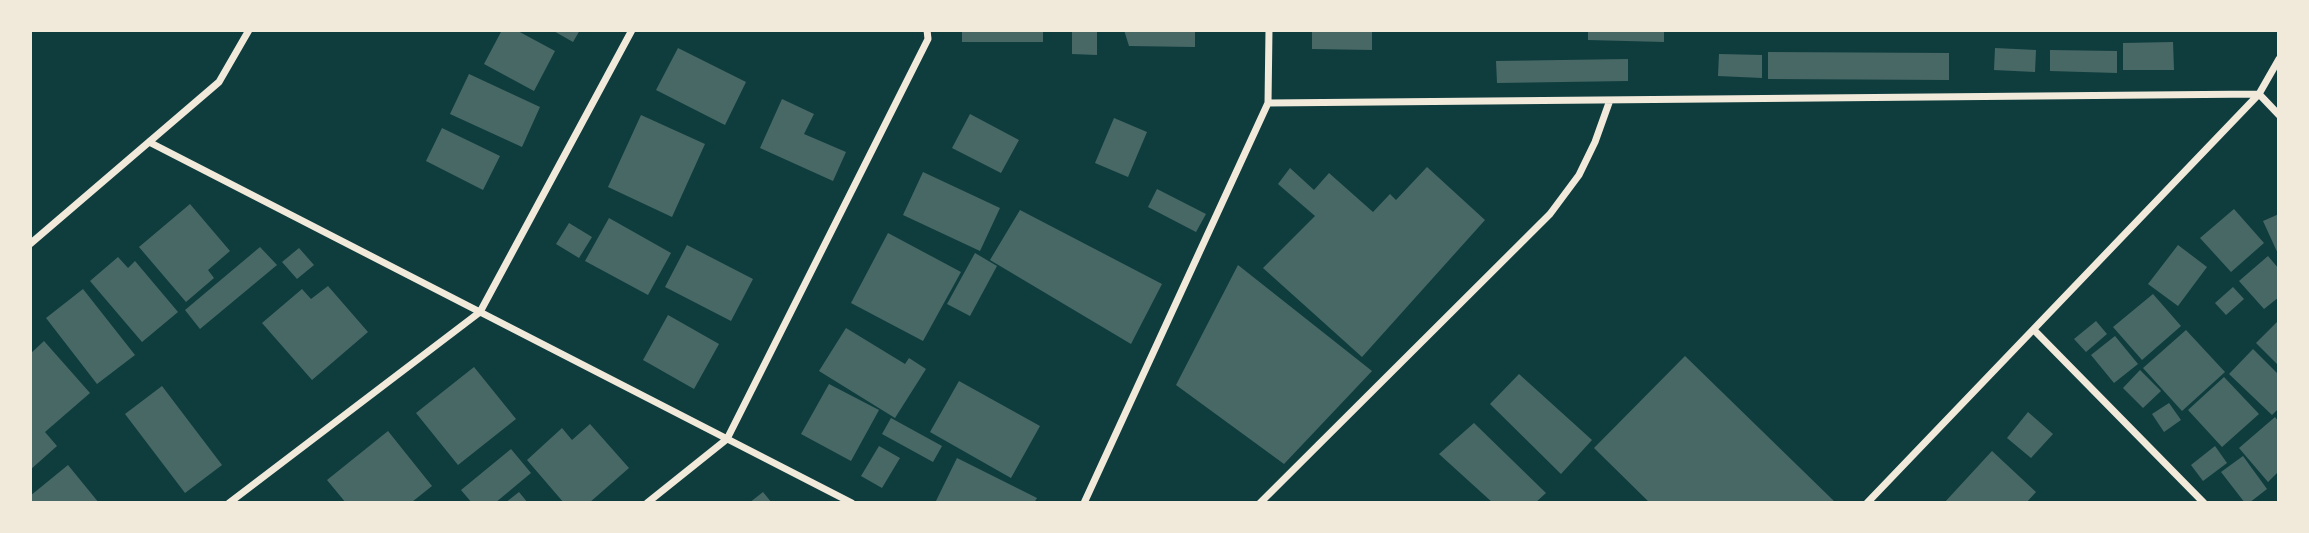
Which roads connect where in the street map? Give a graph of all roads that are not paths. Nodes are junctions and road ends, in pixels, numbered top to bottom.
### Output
1 (249, 30) edge
2 (632, 30) edge
3 (927, 30) edge
4 (1269, 30) edge
5 (2279, 59) edge
6 (2259, 94) junction
7 (1610, 100) junction
8 (1268, 103) junction
9 (2279, 115) edge
10 (149, 142) junction
11 (30, 244) edge
12 (480, 312) junction
13 (2034, 330) junction
14 (727, 439) junction
15 (229, 503) edge
16 (648, 503) edge
17 (852, 503) edge
18 (1084, 503) edge
19 (1260, 503) edge
20 (1867, 503) edge
21 (2204, 503) edge

1 - 10 street
2 - 12 street
3 - 14 street
4 - 8 street
5 - 6 street
6 - 7 street
6 - 9 street
6 - 13 street
7 - 8 street
7 - 19 street
8 - 18 street
10 - 11 street
10 - 12 street
12 - 14 street
12 - 15 street
13 - 20 street
13 - 21 street
14 - 16 street
14 - 17 street

